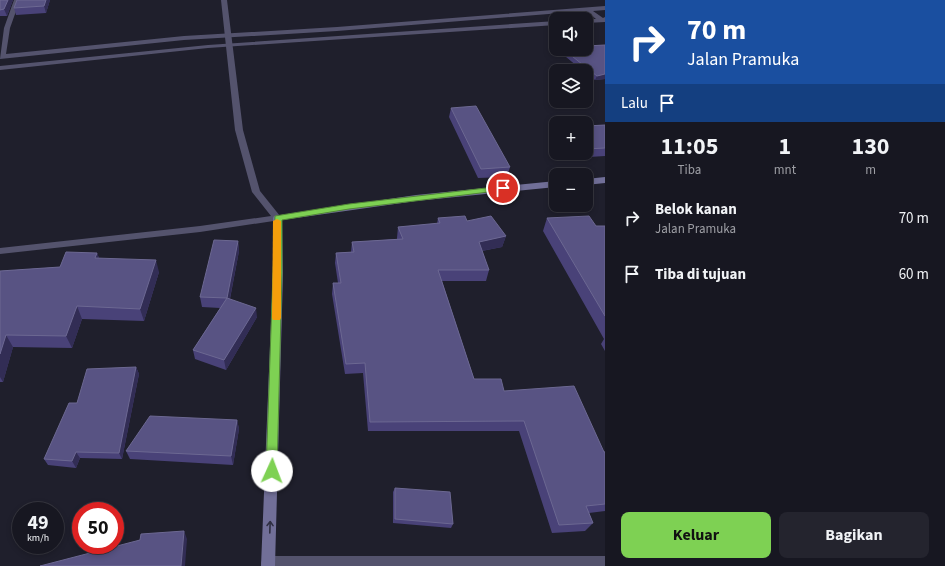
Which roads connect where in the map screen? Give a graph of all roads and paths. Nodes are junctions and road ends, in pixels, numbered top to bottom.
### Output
1 (17, 0) edge
2 (224, 0) edge
3 (605, 8) edge
4 (588, 10) junction
5 (603, 20) edge
6 (593, 21) edge
7 (549, 22) edge
8 (229, 40) junction
9 (1, 57) edge
10 (0, 68) edge
11 (605, 180) edge
12 (593, 181) edge
13 (549, 185) edge
14 (277, 218) junction
15 (0, 251) edge
16 (605, 563) edge
17 (268, 564) edge

1 - 9 street
2 - 8 street
3 - 4 street
4 - 5 street
4 - 8 street
5 - 6 street
7 - 8 street
8 - 9 street
8 - 10 street
8 - 14 street
11 - 12 main road
13 - 14 main road
14 - 15 street
17 -> 14 main road
16 - 17 street

